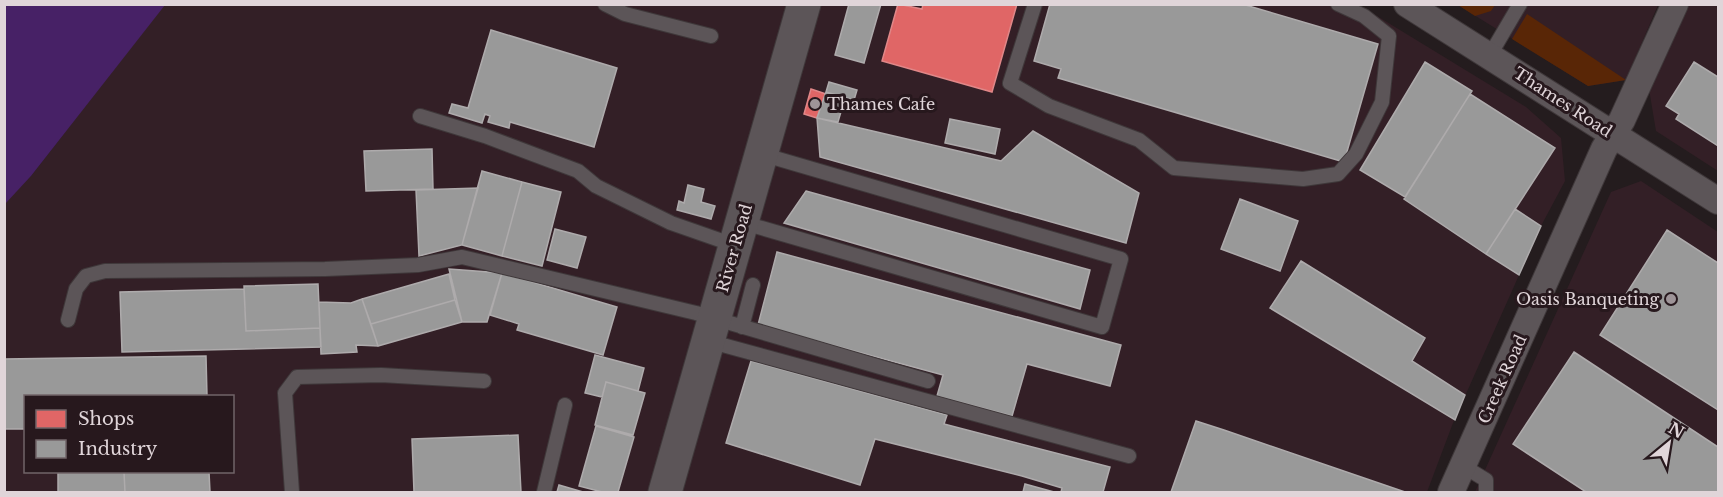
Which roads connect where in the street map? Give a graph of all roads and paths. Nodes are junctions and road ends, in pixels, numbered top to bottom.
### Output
1 (605, 4) edge
2 (804, 4) edge
3 (1035, 4) edge
4 (1338, 4) edge
5 (1407, 4) edge
6 (1520, 4) edge
7 (1675, 4) edge
8 (711, 36) dead end
9 (1490, 55) junction
10 (420, 116) dead end
11 (1614, 135) junction
12 (761, 154) junction
13 (1719, 201) edge
14 (738, 234) junction
15 (753, 285) dead end
16 (68, 320) dead end
17 (721, 329) junction
18 (484, 381) dead end
19 (928, 381) dead end
20 (565, 405) dead end
21 (1129, 456) dead end
22 (1463, 466) junction
23 (292, 492) edge
24 (544, 492) edge
25 (665, 492) edge
26 (1451, 492) edge
27 (1486, 492) edge

1 - 8 lane
2 - 12 street, River Road
3 - 4 lane
5 - 9 street, Thames Road
6 - 9 lane
7 - 11 street, Creek Road
9 - 11 street, Thames Road
10 - 14 lane
11 - 13 street, Thames Road
11 - 22 street, Creek Road
12 - 14 street, River Road
12 - 14 lane
14 - 17 street, River Road
15 - 17 lane
16 - 17 lane
17 - 19 lane
17 - 21 lane
17 - 25 street, River Road
18 - 23 lane
20 - 24 lane
22 - 26 street, Creek Road
22 - 27 lane

